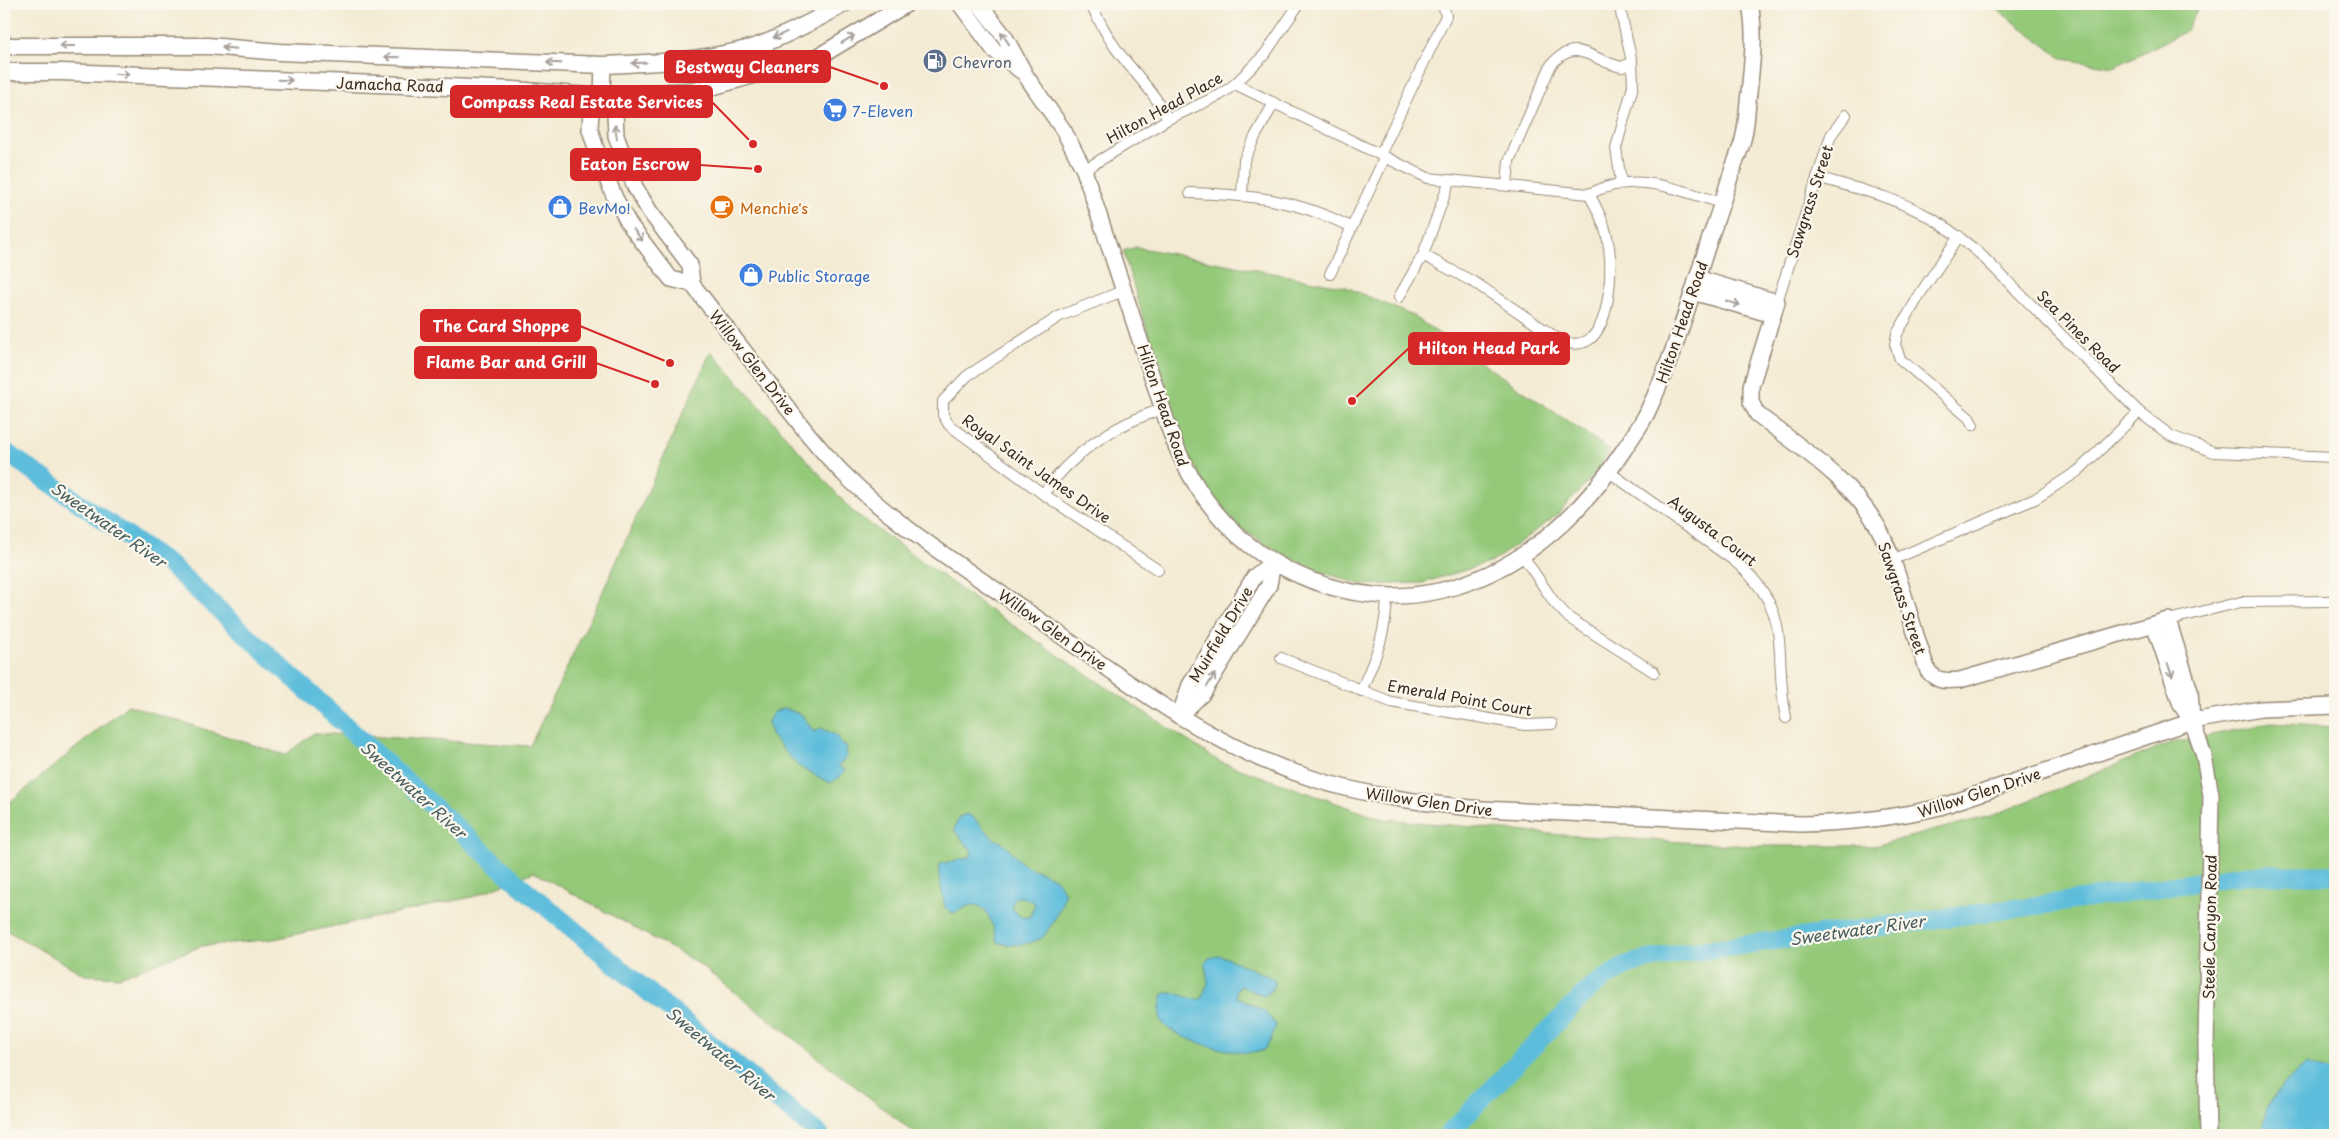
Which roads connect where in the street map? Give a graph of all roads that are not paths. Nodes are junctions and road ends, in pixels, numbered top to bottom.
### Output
1 (844, 4) edge
2 (906, 4) edge
3 (960, 4) edge
4 (979, 4) edge
5 (1090, 4) edge
6 (1299, 4) edge
7 (1443, 4) edge
8 (1619, 4) edge
9 (1750, 4) edge
10 (4, 46) edge
11 (1632, 62) junction
12 (603, 65) junction
13 (4, 72) edge
14 (1026, 76) junction
15 (1235, 84) junction
16 (602, 97) junction
17 (1274, 103) junction
18 (1846, 115) dead end
19 (1168, 119) junction
20 (1382, 156) junction
21 (1084, 170) junction
22 (1817, 177) junction
23 (1450, 180) junction
24 (1621, 182) junction
25 (1507, 185) junction
26 (1190, 194) dead end
27 (1589, 194) junction
28 (1242, 195) junction
29 (1722, 203) junction
30 (1351, 227) junction
31 (1959, 236) junction
32 (1423, 255) junction
33 (1330, 274) dead end
34 (692, 284) junction
35 (1695, 285) junction
36 (1125, 290) junction
37 (1399, 297) dead end
38 (1775, 308) junction
39 (1162, 410) junction
40 (2139, 412) junction
41 (1973, 425) dead end
42 (2335, 457) edge
43 (1609, 472) junction
44 (1043, 494) junction
45 (1523, 556) junction
46 (1892, 560) junction
47 (1272, 562) junction
48 (1158, 570) dead end
49 (1387, 596) junction
50 (2335, 600) edge
51 (2161, 622) junction
52 (1281, 658) dead end
53 (1654, 672) dead end
54 (1361, 690) junction
55 (2335, 706) edge
56 (1179, 716) junction
57 (1786, 718) dead end
58 (2192, 721) junction
59 (1552, 724) dead end
60 (2208, 1135) edge

1 -> 12 main road, Jamacha Road
16 -> 2 main road, Jamacha Road
3 - 14 street, Hilton Head Road
14 -> 4 street, Hilton Head Road
5 - 19 street
6 - 15 street, Hilton Head Place
7 - 20 street
8 - 11 street
9 - 29 street, Hilton Head Road
12 -> 10 main road, Jamacha Road
11 - 24 street
11 - 25 street
12 - 16 street
13 -> 16 main road, Jamacha Road
14 - 21 street, Hilton Head Road
15 - 17 street
15 - 19 street, Hilton Head Place
34 -> 16 street, Willow Glen Drive
16 -> 34 street
17 - 20 street
17 - 28 street
18 - 22 street, Sawgrass Street
19 - 21 street, Hilton Head Place
20 - 23 street
20 - 30 street
21 - 36 street, Hilton Head Road
22 - 31 street, Sea Pines Road
22 - 38 street, Sawgrass Street
23 - 25 street
23 - 32 street
24 - 27 street
24 - 29 street
25 - 27 street
26 - 28 street
27 - 32 street
28 - 30 street
29 - 35 street, Hilton Head Road
30 - 33 street
31 - 40 street, Sea Pines Road
31 - 41 street
32 - 37 street
34 - 56 street, Willow Glen Drive
35 - 38 street
35 - 43 street, Hilton Head Road
36 - 39 street, Hilton Head Road
36 - 44 street, Royal Saint James Drive
38 - 46 street, Sawgrass Street
39 - 44 street
39 - 47 street, Hilton Head Road
40 - 42 street, Sea Pines Road
40 - 46 street
43 - 45 street, Hilton Head Road
43 - 57 street, Augusta Court
44 - 48 street, Royal Saint James Drive
45 - 49 street, Hilton Head Road
45 - 53 street
46 - 51 street, Sawgrass Street
47 - 49 street, Hilton Head Road
47 - 56 street, Muirfield Drive
49 - 54 street
50 - 51 street, Sawgrass Street
51 - 58 street, Steele Canyon Road
52 - 54 street, Emerald Point Court
54 - 59 street, Emerald Point Court
55 - 58 street, Willow Glen Drive
56 - 58 street, Willow Glen Drive
58 - 60 street, Steele Canyon Road

